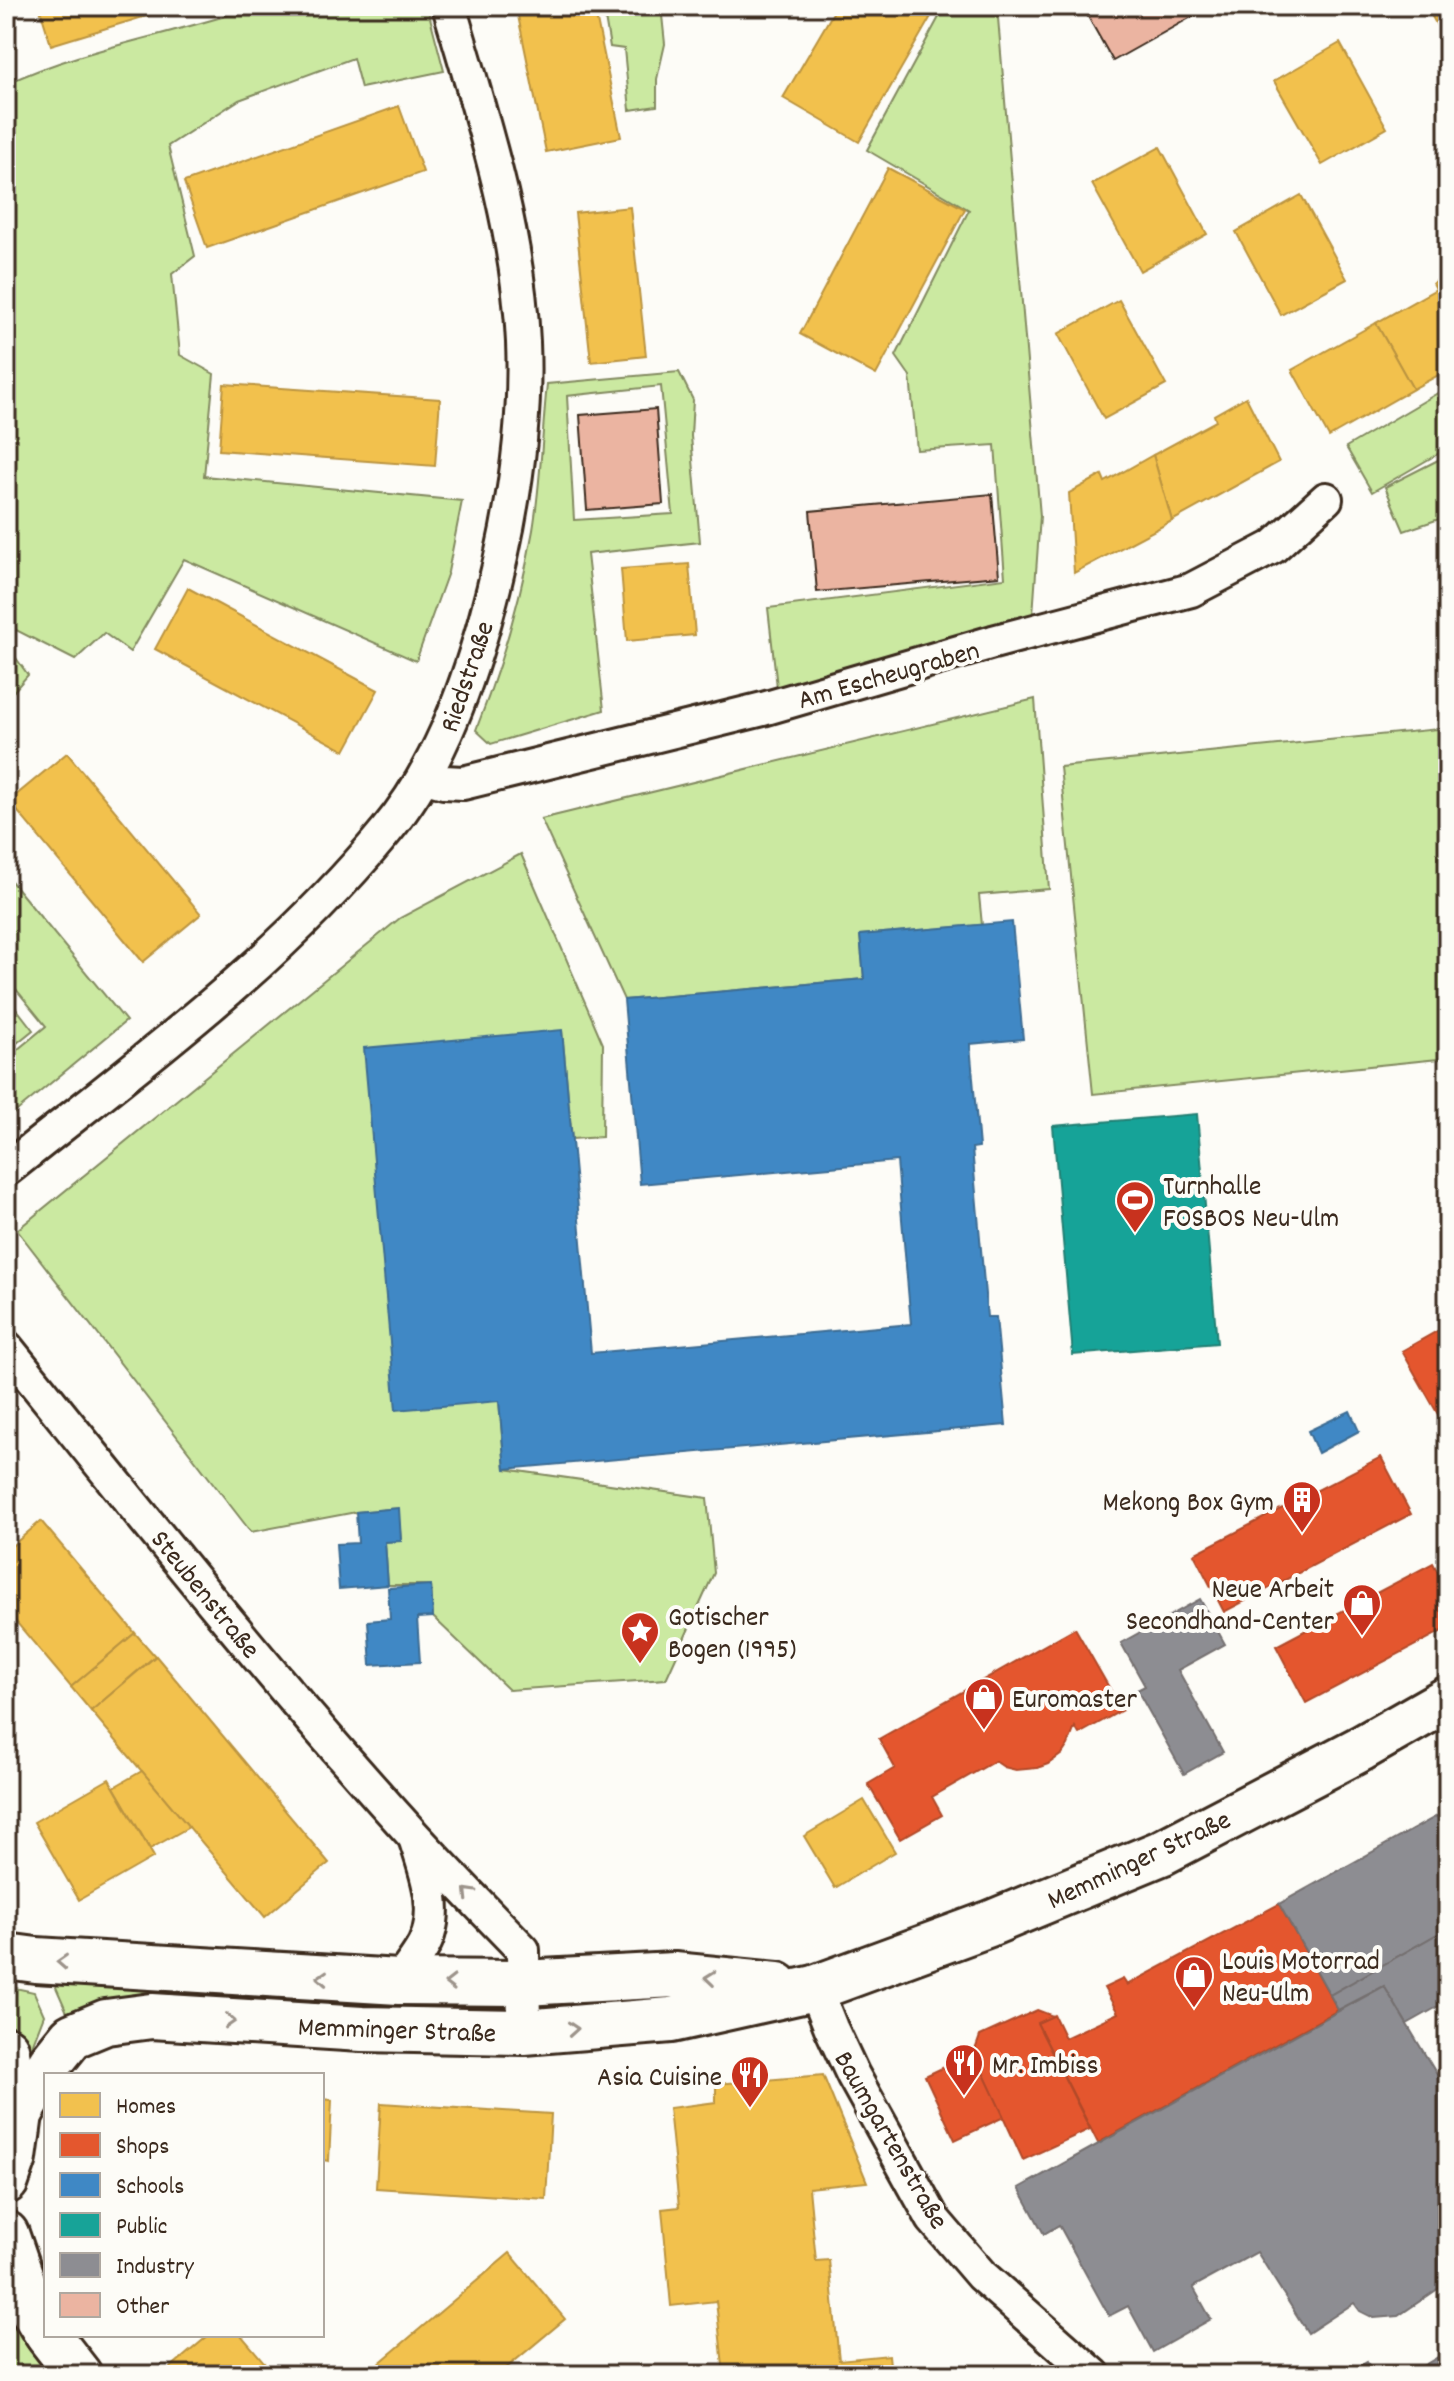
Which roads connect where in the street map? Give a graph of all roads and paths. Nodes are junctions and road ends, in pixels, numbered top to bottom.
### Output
1 (449, 6) edge
2 (1326, 499) dead end
3 (426, 777) junction
4 (6, 1170) edge
5 (6, 1347) edge
6 (1448, 1699) edge
7 (413, 1835) junction
8 (6, 1956) edge
9 (399, 1982) junction
10 (523, 1983) junction
11 (815, 1988) junction
12 (524, 2032) junction
13 (6, 2049) edge
14 (44, 2073) edge
15 (44, 2074) edge
16 (20, 2114) junction
17 (6, 2181) edge
18 (6, 2234) edge
19 (44, 2328) edge
20 (50, 2337) edge
21 (79, 2375) edge
22 (1094, 2375) edge

1 - 3 street, Riedstraße
2 - 3 street, Am Escheugraben
3 - 4 street, Riedstraße
5 - 7 street, Steubenstraße
6 - 11 main road, Memminger Straße
7 - 9 street, Steubenstraße
10 -> 7 street, Steubenstraße
9 -> 8 main road, Memminger Straße
10 -> 9 main road, Memminger Straße
11 -> 10 main road, Memminger Straße
10 - 12 street, Steubenstraße
12 -> 11 main road, Memminger Straße
11 - 22 street, Baumgartenstraße
14 -> 12 main road, Memminger Straße
13 - 16 main road
16 -> 15 main road, Memminger Straße
16 - 17 main road
18 - 19 main road
20 - 21 main road

